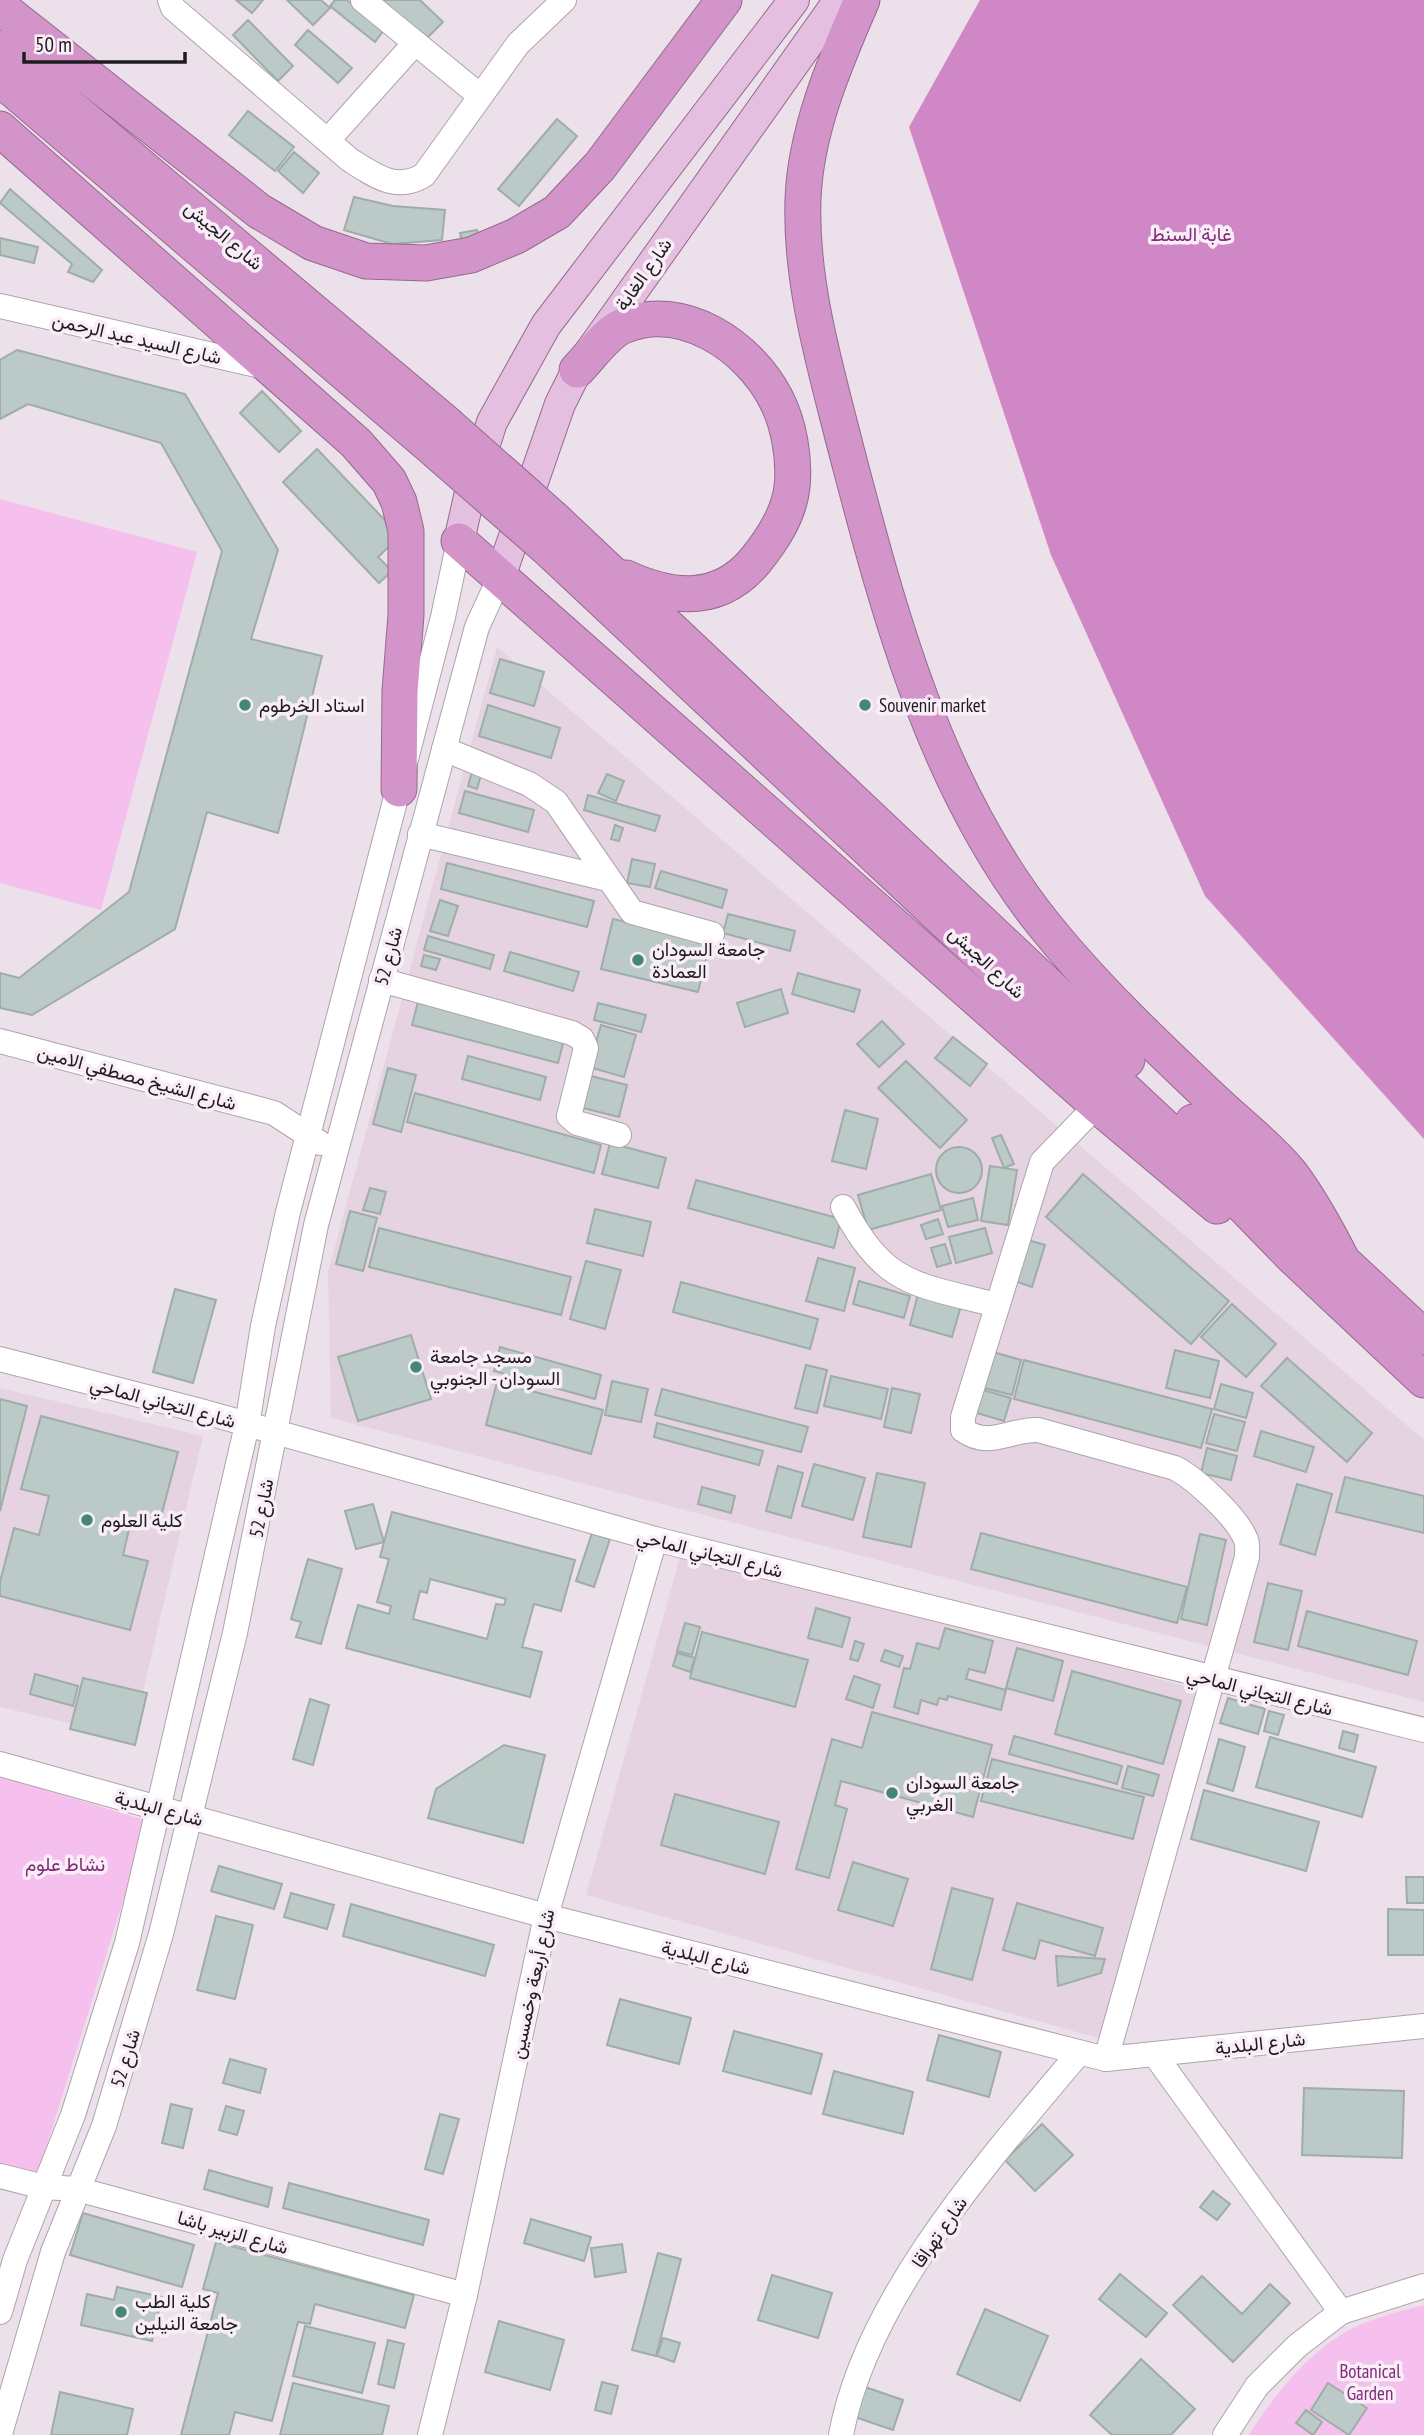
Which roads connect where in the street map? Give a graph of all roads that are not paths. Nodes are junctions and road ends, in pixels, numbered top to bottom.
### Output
1 (170, 0) edge
2 (363, 0) edge
3 (564, 0) edge
4 (724, 0) edge
5 (794, 0) edge
6 (839, 0) edge
7 (862, 0) edge
8 (0, 7) edge
9 (415, 43) junction
10 (0, 48) edge
11 (0, 79) edge
12 (479, 95) junction
13 (0, 129) edge
14 (328, 141) junction
15 (0, 306) edge
16 (274, 370) junction
17 (577, 370) junction
18 (442, 438) junction
19 (549, 533) junction
20 (459, 541) junction
21 (608, 570) junction
22 (500, 577) junction
23 (444, 749) junction
24 (399, 789) junction
25 (420, 834) junction
26 (608, 879) junction
27 (712, 934) dead end
28 (381, 980) junction
29 (0, 1041) edge
30 (1097, 1105) junction
31 (308, 1133) junction
32 (620, 1135) dead end
33 (335, 1160) junction
34 (842, 1207) dead end
35 (1293, 1257) junction
36 (1345, 1266) junction
37 (996, 1305) junction
38 (1424, 1337) edge
39 (0, 1359) edge
40 (1424, 1380) edge
41 (247, 1425) junction
42 (276, 1433) junction
43 (655, 1539) junction
44 (1214, 1680) junction
45 (1424, 1730) edge
46 (0, 1764) edge
47 (156, 1807) junction
48 (190, 1815) junction
49 (546, 1916) junction
50 (1424, 2026) edge
51 (1079, 2053) junction
52 (1155, 2054) junction
53 (1106, 2059) junction
54 (0, 2176) edge
55 (44, 2187) junction
56 (77, 2189) junction
57 (1424, 2286) edge
58 (465, 2295) junction
59 (0, 2312) edge
60 (1341, 2312) junction
61 (0, 2434) edge
62 (430, 2435) edge
63 (841, 2435) edge
64 (1226, 2435) edge

1 - 14 street
2 - 9 street
3 - 12 street
4 - 8 highway
5 - 20 main road
6 - 17 main road, شارع الغابة
7 - 36 highway
9 - 12 street
9 - 14 street
10 - 18 highway, شارع الجيش
11 - 18 highway, شارع الجيش
12 - 14 street
13 - 16 highway
15 - 16 street, شارع السيد عبد الرحمن
16 - 24 highway
17 - 21 highway
17 - 22 main road, شارع الغابة
18 - 19 highway, bridge
19 - 21 highway, شارع الجيش
19 - 35 highway, شارع الجيش
20 - 22 highway
20 - 24 street, شارع 52
21 - 36 highway, شارع الجيش
22 - 23 street, شارع 52
22 - 30 highway
23 - 25 street, شارع 52
23 - 26 street
24 - 31 street, شارع 52
25 - 26 street
25 - 28 street, شارع 52
26 - 27 street
28 - 32 street
28 - 33 street, شارع 52
29 - 31 street, شارع الشيخ مصطفي الامين
30 - 35 highway
30 - 37 street
31 - 33 street, شارع الشيخ مصطفي الامين
31 - 41 street, شارع 52
33 - 42 street, شارع 52
34 - 37 street
35 - 40 highway, شارع الجيش
36 - 38 highway, شارع الجيش
37 - 44 street
39 - 41 street, شارع التجاني الماحي
41 - 42 street, شارع التجاني الماحي
41 - 47 street, شارع 52
42 - 43 street, شارع التجاني الماحي
42 - 48 street, شارع 52
43 - 44 street, شارع التجاني الماحي
43 - 49 street, شارع أربعة وخمسين
44 - 45 street, شارع التجاني الماحي
44 - 53 street
46 - 47 street, شارع البلدية
47 - 48 street, شارع البلدية
47 - 55 street, شارع 52
48 - 49 street, شارع البلدية
48 - 56 street, شارع 52
49 - 51 street, شارع البلدية
49 - 58 street, شارع أربعة وخمسين
50 - 52 street, شارع البلدية
51 - 53 street, شارع البلدية
51 - 63 street, شارع تهراقا
52 - 53 street, شارع البلدية
52 - 60 street
54 - 55 street, شارع الزبير باشا
55 - 56 street, شارع الزبير باشا
55 - 59 street, شارع 52
56 - 58 street, شارع الزبير باشا
56 - 61 street, شارع 52
57 - 60 street
58 - 62 street, شارع أربعة وخمسين
60 - 64 street

